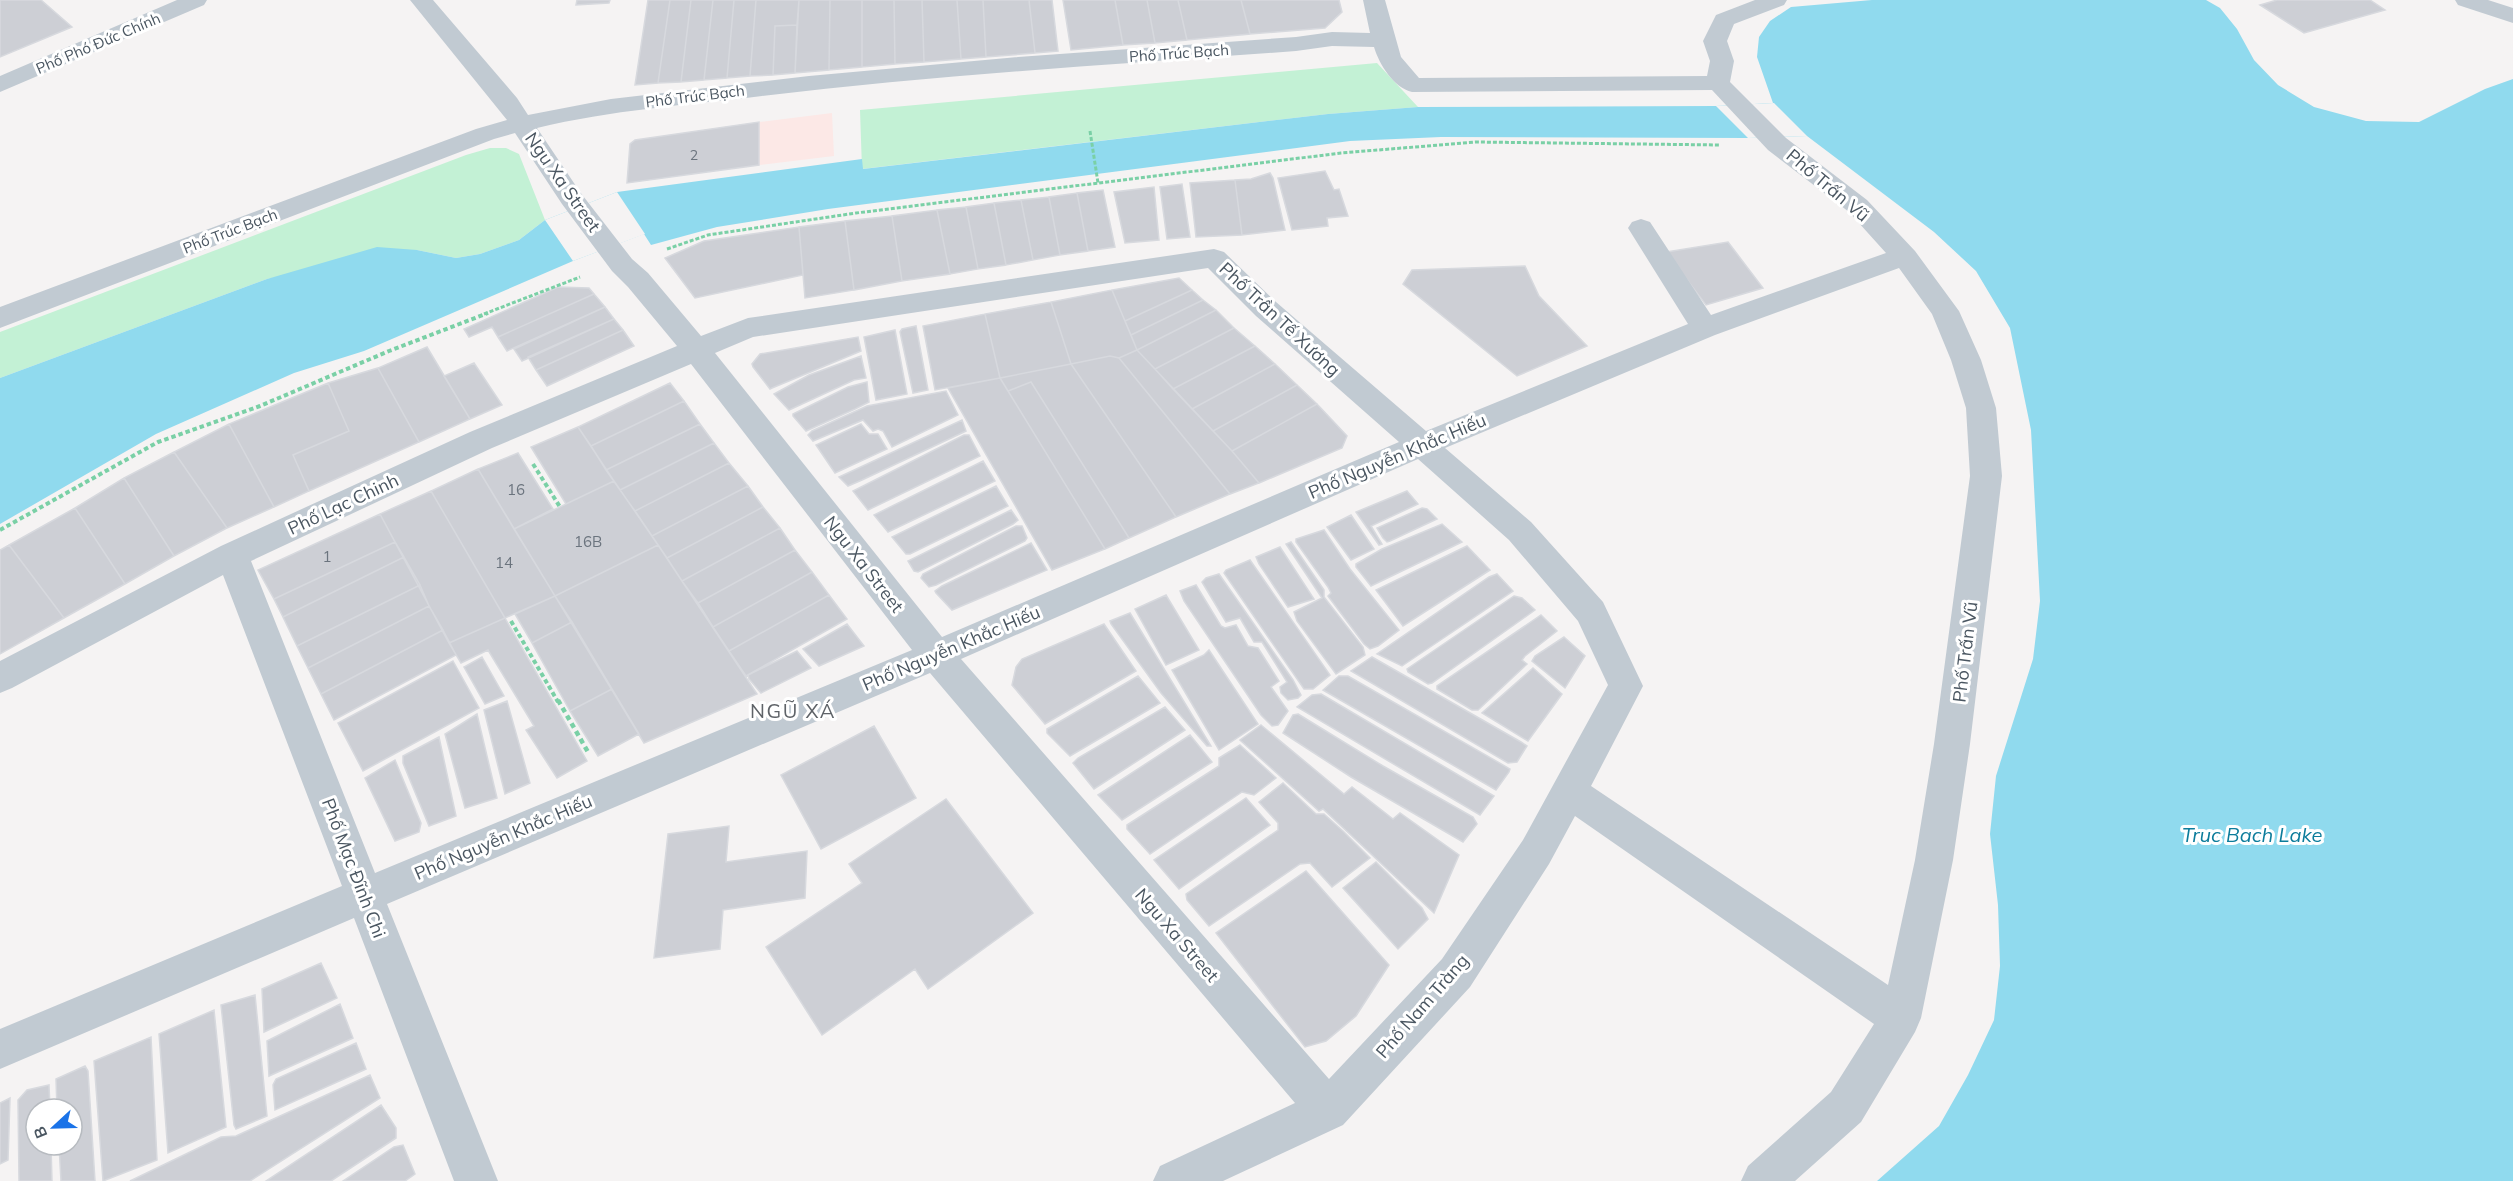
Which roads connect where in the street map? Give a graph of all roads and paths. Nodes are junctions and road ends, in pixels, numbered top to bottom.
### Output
1 (196, 0) edge
2 (421, 0) edge
3 (1374, 0) edge
4 (1776, 0) edge
5 (2466, 0) edge
6 (2513, 16) edge
7 (1383, 40) junction
8 (1718, 83) junction
9 (0, 85) edge
10 (521, 123) junction
11 (1090, 131) dead end
12 (1778, 144) junction
13 (1098, 183) junction
14 (1641, 228) dead end
15 (1905, 257) junction
16 (622, 265) junction
17 (0, 318) edge
18 (1705, 328) junction
19 (696, 350) junction
20 (510, 428) junction
21 (1422, 445) junction
22 (560, 507) dead end
23 (0, 530) edge
24 (232, 555) junction
25 (510, 621) dead end
26 (936, 655) junction
27 (0, 678) edge
28 (1626, 686) joint
29 (1568, 791) junction
30 (611, 792) junction
31 (365, 896) junction
32 (1901, 1018) junction
33 (0, 1049) edge
34 (1328, 1110) junction
35 (476, 1181) edge
36 (1175, 1181) edge
37 (1763, 1181) edge

1 - 9 street, Phố Phó Đức Chính
2 - 10 street, Ngu Xa Street
3 - 7 street
4 - 8 street
5 - 6 street
7 - 8 street
7 - 10 street, Phố Trúc Bạch
8 - 12 street, Phố Trấn Vũ
10 - 16 street, Ngu Xa Street
10 - 17 street, Phố Trúc Bạch
11 - 13 path
12 - 13 path
12 - 15 street, Phố Trấn Vũ
13 - 16 path
14 - 18 street
15 - 18 street, Phố Nguyễn Khắc Hiếu
15 - 32 street, Phố Trấn Vũ
16 - 19 street, Ngu Xa Street
16 - 23 path
18 - 21 street, Phố Nguyễn Khắc Hiếu
19 - 20 street, Phố Lạc Chinh
19 - 21 street, Phố Trần Tế Xương
19 - 26 street, Ngu Xa Street
20 - 22 path
20 - 24 street, Phố Lạc Chinh
21 - 26 street, Phố Nguyễn Khắc Hiếu
21 - 28 street, Phố Trần Tế Xương
24 - 27 street, Phố Lạc Chinh
24 - 31 street, Phố Mạc Đĩnh Chi
25 - 30 path
26 - 30 street, Phố Nguyễn Khắc Hiếu
26 - 34 street, Ngu Xa Street
28 - 29 street, Phố Nam Tràng
29 - 32 street
29 - 34 street, Phố Nam Tràng
30 - 31 street, Phố Nguyễn Khắc Hiếu
31 - 33 street, Phố Nguyễn Khắc Hiếu
31 - 35 street, Phố Mạc Đĩnh Chi
32 - 37 street, Phố Trấn Vũ
34 - 36 street, Phố Nam Tràng

